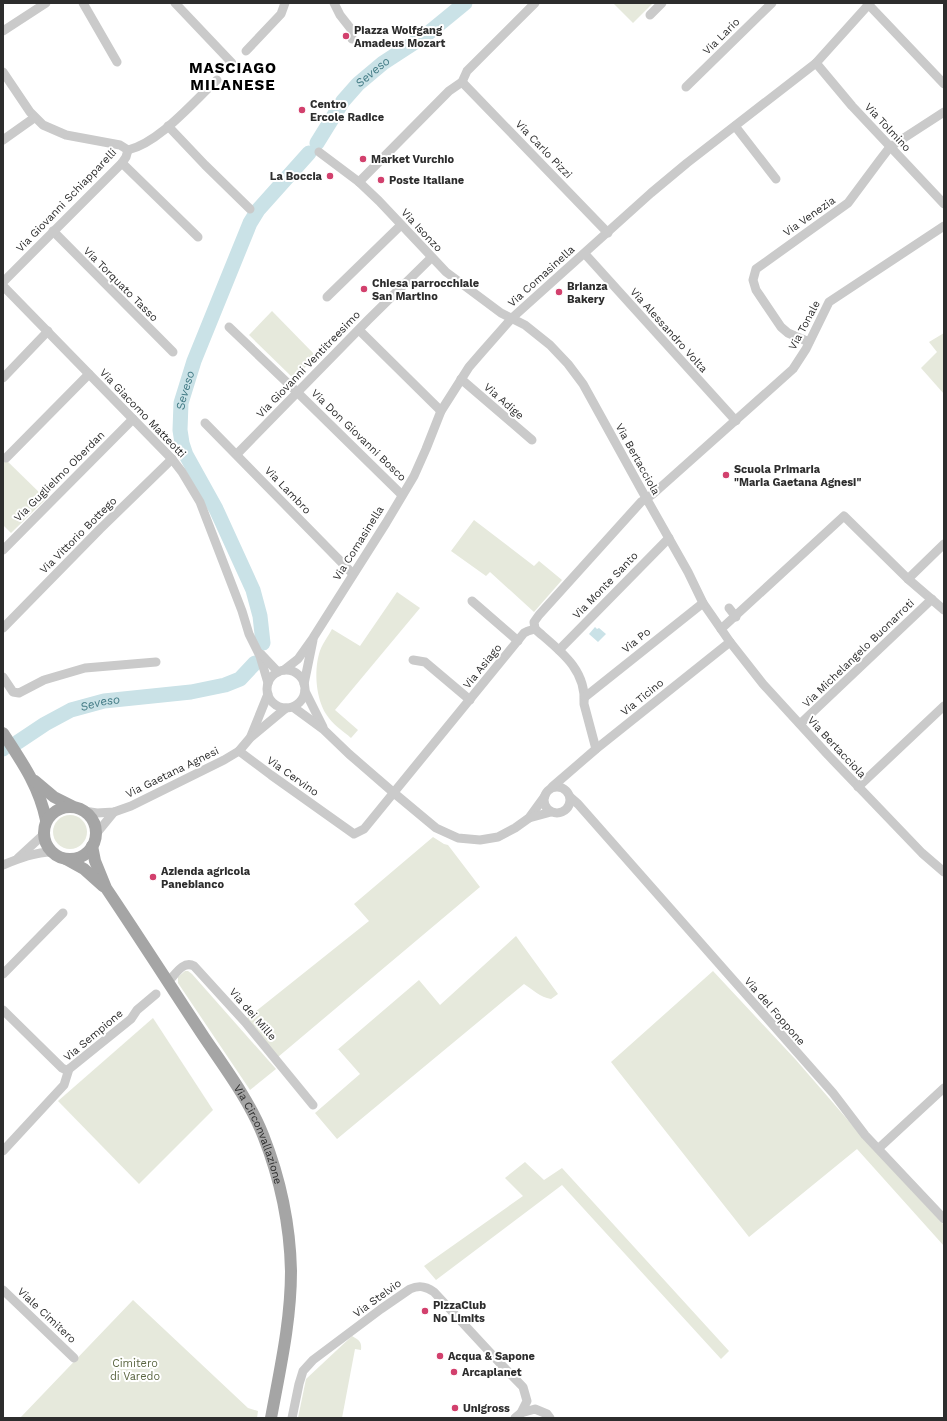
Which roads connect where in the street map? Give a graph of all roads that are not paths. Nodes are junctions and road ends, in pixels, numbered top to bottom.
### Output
1 (46, 3) edge
2 (83, 3) edge
3 (174, 3) edge
4 (285, 3) edge
5 (534, 3) edge
6 (662, 3) edge
7 (772, 3) edge
8 (868, 4) edge
9 (336, 5) edge
10 (650, 15) dead end
11 (3, 31) edge
12 (352, 39) dead end
13 (246, 52) dead end
14 (117, 62) dead end
15 (232, 63) dead end
16 (816, 63) junction
17 (3, 72) edge
18 (217, 80) dead end
19 (462, 82) junction
20 (944, 84) edge
21 (686, 87) dead end
22 (944, 112) edge
23 (34, 118) junction
24 (168, 126) junction
25 (735, 126) junction
26 (3, 140) edge
27 (890, 147) junction
28 (128, 150) junction
29 (319, 152) dead end
30 (122, 163) junction
31 (776, 179) dead end
32 (359, 182) junction
33 (944, 204) edge
34 (250, 209) dead end
35 (401, 225) junction
36 (944, 226) edge
37 (53, 232) junction
38 (608, 233) junction
39 (198, 237) dead end
40 (585, 254) junction
41 (431, 258) junction
42 (3, 282) edge
43 (3, 286) edge
44 (328, 297) dead end
45 (512, 318) junction
46 (229, 327) dead end
47 (359, 330) junction
48 (48, 331) junction
49 (809, 342) junction
50 (173, 352) dead end
51 (89, 374) junction
52 (3, 378) edge
53 (461, 379) junction
54 (298, 393) junction
55 (441, 411) junction
56 (132, 419) junction
57 (736, 421) junction
58 (205, 423) dead end
59 (532, 440) dead end
60 (237, 454) junction
61 (6, 458) dead end
62 (172, 459) junction
63 (402, 494) junction
64 (646, 498) junction
65 (668, 538) junction
66 (944, 544) edge
67 (3, 550) edge
68 (353, 574) junction
69 (908, 579) junction
70 (932, 599) junction
71 (472, 601) dead end
72 (703, 603) junction
73 (729, 608) dead end
74 (944, 610) edge
75 (736, 616) junction
76 (3, 628) edge
77 (535, 629) junction
78 (721, 629) junction
79 (313, 638) junction
80 (518, 641) junction
81 (730, 642) junction
82 (559, 650) junction
83 (413, 660) dead end
84 (156, 662) dead end
85 (264, 662) junction
86 (281, 671) junction
87 (3, 677) edge
88 (268, 683) junction
89 (305, 687) junction
90 (268, 694) junction
91 (585, 697) junction
92 (470, 700) junction
93 (944, 706) edge
94 (289, 707) junction
95 (800, 724) junction
96 (323, 729) junction
97 (3, 733) edge
98 (250, 738) junction
99 (596, 749) junction
100 (239, 751) junction
101 (570, 771) junction
102 (33, 780) junction
103 (552, 787) junction
104 (858, 787) junction
105 (394, 793) junction
106 (570, 795) junction
107 (545, 796) junction
108 (72, 806) junction
109 (84, 810) junction
110 (114, 812) junction
111 (551, 812) junction
112 (562, 812) junction
113 (590, 817) junction
114 (529, 818) junction
115 (334, 819) joint
116 (46, 820) junction
117 (96, 834) junction
118 (43, 835) junction
119 (92, 846) junction
120 (52, 852) junction
121 (17, 859) junction
122 (66, 859) junction
123 (3, 865) edge
124 (944, 872) edge
125 (106, 888) junction
126 (63, 913) dead end
127 (3, 974) edge
128 (168, 982) junction
129 (156, 994) dead end
130 (3, 1010) edge
131 (69, 1069) junction
132 (944, 1088) edge
133 (314, 1105) dead end
134 (879, 1148) junction
135 (3, 1151) edge
136 (944, 1219) edge
137 (3, 1290) edge
138 (74, 1358) dead end
139 (518, 1416) edge
140 (271, 1418) edge
141 (292, 1418) edge
142 (550, 1418) edge

1 - 11 street
2 - 14 street
3 - 15 street
4 - 13 street
5 - 19 street
6 - 10 street
7 - 21 street, Via Lario
8 - 16 street, Via Comasinella
8 - 20 street
9 - 12 street
16 - 25 street, Via Comasinella
16 - 27 street, Via Tolmino
17 - 23 street
18 - 24 street
19 - 32 street
19 - 38 street, Via Carlo Pizzi
22 - 27 street, Via Venezia
23 - 26 street
23 - 28 street
24 - 28 street
24 - 34 street
25 - 31 street
25 - 38 street, Via Comasinella
27 - 33 street, Via Tolmino
27 - 49 street, Via Venezia
28 - 30 street, Via Giovanni Schiapparelli
29 - 32 street, Via Isonzo
30 - 37 street, Via Giovanni Schiapparelli
30 - 39 street
32 - 35 street, Via Isonzo
35 - 41 street, Via Isonzo
35 - 44 street
36 - 49 street, Via Tonale
37 - 42 street, Via Giovanni Schiapparelli
37 - 50 street, Via Torquato Tasso
38 - 40 street, Via Comasinella
40 - 45 street, Via Comasinella
40 - 57 street, Via Alessandro Volta
41 - 45 street, Via Isonzo
41 - 47 street, Via Giovanni Ventitreesimo
43 - 48 street, Via Giacomo Matteotti
45 - 53 street, Via Comasinella
45 - 64 street, Via Bertacciola
46 - 54 street, Via Don Giovanni Bosco
47 - 54 street, Via Giovanni Ventitreesimo
47 - 55 street
48 - 51 street, Via Giacomo Matteotti
48 - 52 street
49 - 57 street, Via Tonale
51 - 56 street, Via Giacomo Matteotti
51 - 61 street
53 - 55 street, Via Comasinella
53 - 59 street, Via Adige
54 - 60 street, Via Giovanni Ventitreesimo
54 - 63 street, Via Don Giovanni Bosco
55 - 63 street, Via Comasinella
56 - 62 street, Via Giacomo Matteotti
56 - 67 street, Via Guglielmo Oberdan
57 - 64 street, Via Tonale
58 - 60 street, Via Lambro
60 - 68 street, Via Lambro
62 - 76 street, Via Vittorio Bottego
62 - 85 street, Via Giacomo Matteotti
63 - 68 street, Via Comasinella
64 - 65 street, Via Bertacciola
64 - 77 street
65 - 72 street, Via Bertacciola
65 - 82 street, Via Monte Santo
66 - 69 street
68 - 79 street, Via Comasinella
69 - 70 street
69 - 75 street
70 - 74 street
70 - 95 street, Via Michelangelo Buonarroti
71 - 80 street
72 - 78 street, Via Bertacciola
72 - 91 street, Via Po
73 - 75 street
75 - 78 street
77 - 80 street, Via Asiago
77 - 82 street
78 - 81 street, Via Bertacciola
79 - 86 street, Via Comasinella
79 - 89 street, Via Comasinella
80 - 92 street, Via Asiago
81 - 95 street, Via Bertacciola
81 - 99 street, Via Ticino
82 - 91 street
83 - 92 street
84 - 87 street
85 - 86 street, Via Giacomo Matteotti
85 - 88 street, Via Giacomo Matteotti
86 - 88 street
86 - 89 street
88 - 90 street
89 - 94 street
89 - 96 street
90 - 94 street
90 - 98 street
91 - 99 street
92 - 105 street, Via Asiago
93 - 104 street
94 - 96 street
94 - 98 street
95 - 104 street, Via Bertacciola
96 - 105 street
97 - 102 main road
98 - 100 street
99 - 101 street, Via Ticino
100 - 110 street, Via Gaetana Agnesi
100 - 115 street, Via Cervino
101 - 103 street, Via Ticino
101 - 106 street
102 - 108 main road
102 - 116 main road
103 - 106 street
103 - 107 street
104 - 124 street, Via Bertacciola
105 - 114 street
105 - 115 street, Via Asiago
106 - 112 street
106 - 113 street, Via del Foppone
107 - 111 street
107 - 114 street
108 - 109 main road
108 - 116 main road
109 - 110 street, Via Gaetana Agnesi
109 - 117 main road
110 - 117 street
111 - 112 street
111 - 114 street
112 - 113 street
113 - 134 street, Via del Foppone
116 - 118 main road
117 - 119 main road
118 - 120 main road
118 - 121 street
119 - 122 main road
119 - 125 main road, Via Circonvallazione
120 - 121 street
120 - 122 main road
121 - 123 street
122 - 125 main road, Via Circonvallazione
125 - 128 main road, Via Circonvallazione
126 - 127 street
128 - 133 street, Via dei Mille
128 - 140 main road, Via Circonvallazione
129 - 131 street, Via Sempione
130 - 131 street
131 - 135 street, Via Sempione
132 - 134 street
134 - 136 street, Via del Foppone
137 - 138 street, Viale Cimitero
139 - 141 street, Via Stelvio
139 - 142 street

